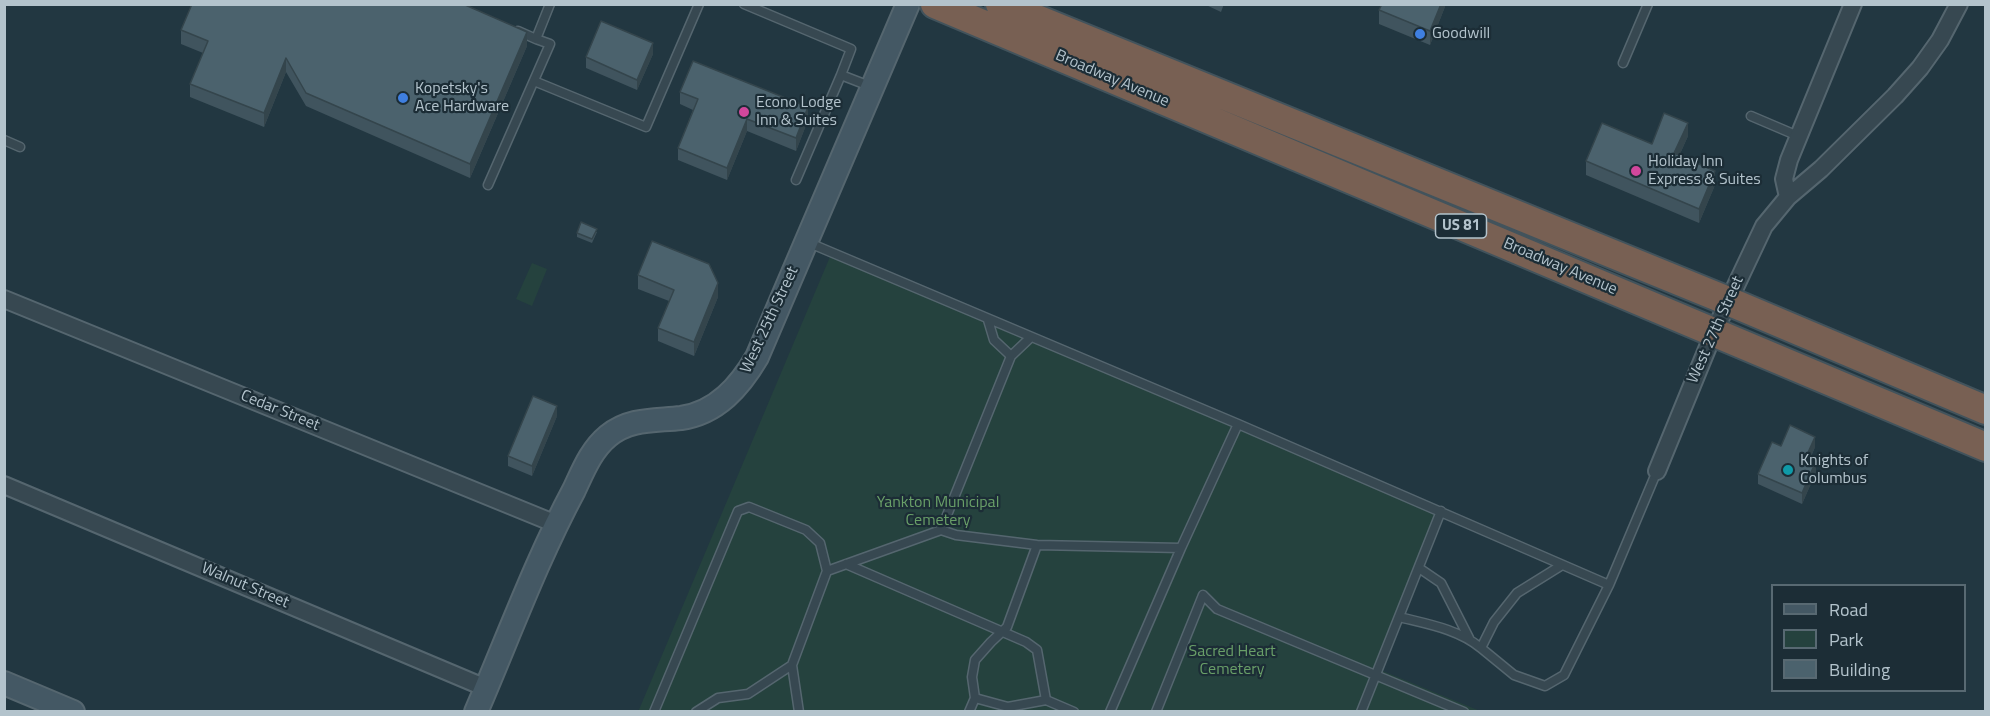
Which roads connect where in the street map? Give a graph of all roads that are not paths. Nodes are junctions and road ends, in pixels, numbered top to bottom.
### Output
1 (550, 4) edge
2 (699, 4) edge
3 (744, 4) edge
4 (908, 4) edge
5 (935, 4) edge
6 (1000, 4) edge
7 (1648, 4) edge
8 (1853, 4) edge
9 (1959, 4) edge
10 (514, 30) edge
11 (536, 39) junction
12 (1623, 63) dead end
13 (841, 75) junction
14 (534, 81) junction
15 (872, 87) junction
16 (1751, 116) dead end
17 (1798, 136) junction
18 (4, 140) edge
19 (20, 147) dead end
20 (796, 180) dead end
21 (488, 185) dead end
22 (1788, 197) junction
23 (806, 242) junction
24 (4, 299) edge
25 (1728, 300) junction
26 (988, 320) junction
27 (1714, 332) junction
28 (1031, 337) junction
29 (1011, 356) junction
30 (1986, 411) edge
31 (1238, 424) junction
32 (1986, 447) edge
33 (1657, 471) joint
34 (4, 485) edge
35 (1441, 511) junction
36 (556, 524) junction
37 (941, 530) junction
38 (1037, 545) junction
39 (1181, 548) junction
40 (846, 564) junction
41 (1562, 565) junction
42 (1419, 567) junction
43 (827, 571) junction
44 (1609, 585) junction
45 (1399, 617) junction
46 (1001, 633) junction
47 (1468, 638) junction
48 (1481, 648) junction
49 (792, 665) junction
50 (1376, 675) junction
51 (4, 683) edge
52 (486, 688) junction
53 (975, 698) junction
54 (1046, 700) junction
55 (73, 711) edge
56 (476, 711) edge
57 (654, 711) edge
58 (696, 711) edge
59 (799, 711) edge
60 (969, 711) edge
61 (1074, 711) edge
62 (1110, 711) edge
63 (1156, 711) edge
64 (1360, 711) edge
65 (1464, 711) edge

1 - 11 lane
2 - 14 lane
3 - 13 lane
4 - 15 street, West 25th Street
5 - 27 highway, Broadway Avenue / US 81
6 - 25 highway, Broadway Avenue / US 81
7 - 12 lane
8 - 17 street
9 - 22 street, West 27th Street
10 - 11 lane
11 - 14 lane
13 - 15 lane
13 - 20 lane
14 - 21 lane
15 - 23 street, West 25th Street
16 - 17 lane
17 - 22 street
18 - 19 lane
22 - 25 street, West 27th Street
23 - 26 lane
23 - 36 street, West 25th Street
24 - 36 street, Cedar Street
25 - 27 street, West 27th Street
25 - 30 highway, Broadway Avenue / US 81
26 - 28 lane
26 - 29 lane
27 - 32 highway, Broadway Avenue / US 81
27 - 33 street, West 27th Street
28 - 29 lane
28 - 31 lane
29 - 37 lane
31 - 35 lane
31 - 39 lane
33 - 44 lane
34 - 52 street, Walnut Street
35 - 41 lane
35 - 42 lane
36 - 52 street, West 25th Street
37 - 38 lane
37 - 40 lane
38 - 39 lane
38 - 46 lane
39 - 62 lane
40 - 43 lane
40 - 46 lane
41 - 44 lane
41 - 48 lane
42 - 45 lane
42 - 47 lane
43 - 49 lane
43 - 57 lane
44 - 48 lane
45 - 47 lane
45 - 50 lane
46 - 53 lane
46 - 54 lane
47 - 48 lane
49 - 58 lane
49 - 59 lane
50 - 63 lane
50 - 64 lane
50 - 65 lane
51 - 55 street
52 - 56 street, West 25th Street
53 - 54 lane
53 - 60 lane
54 - 61 lane

